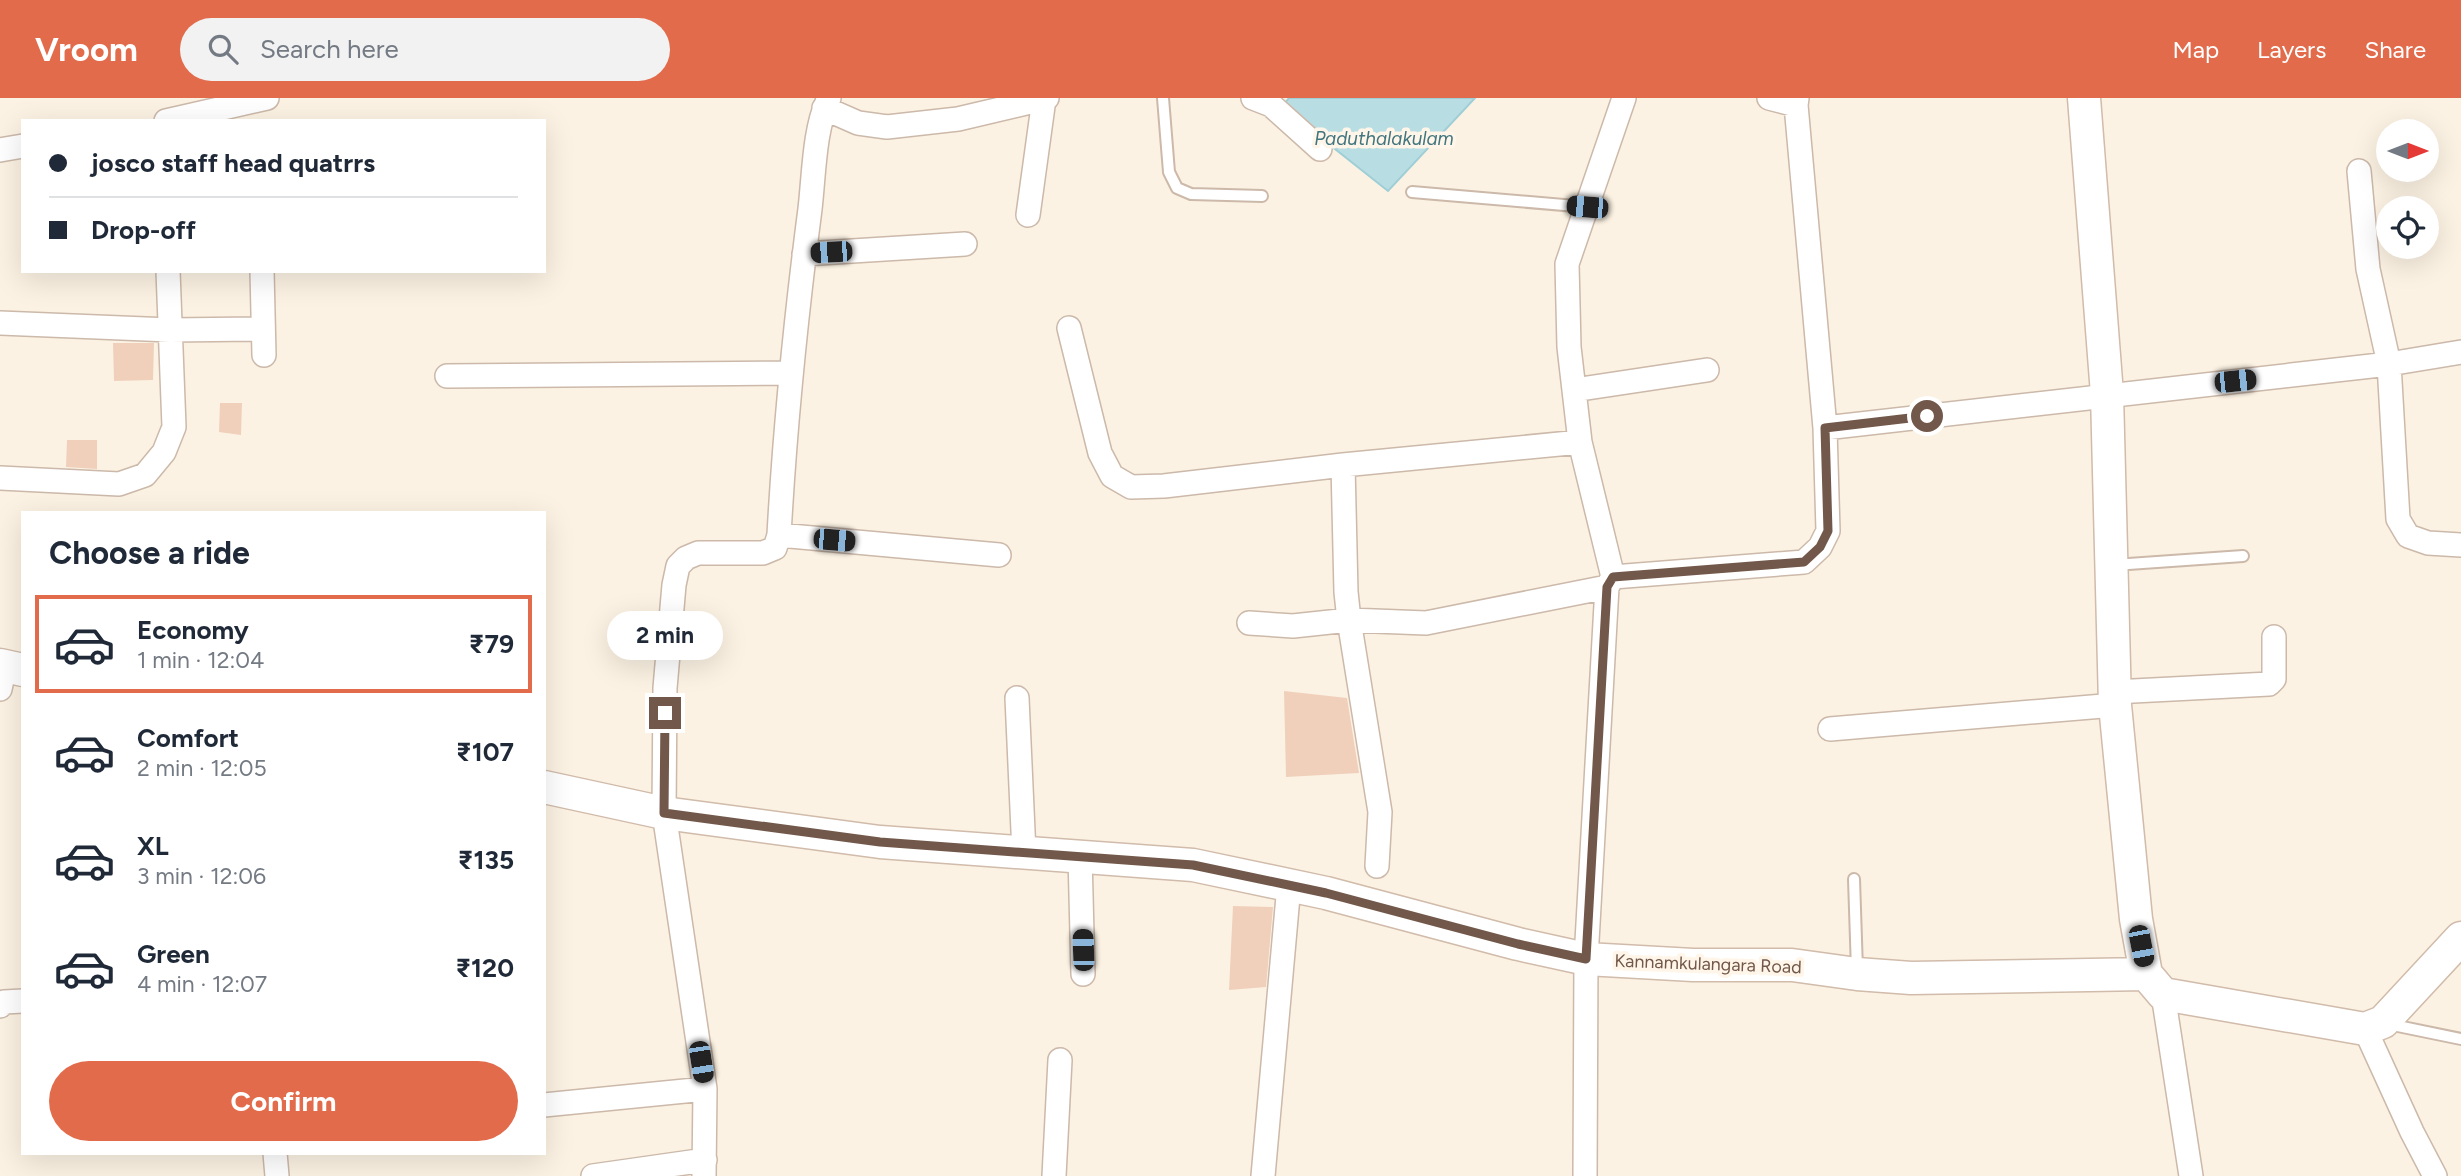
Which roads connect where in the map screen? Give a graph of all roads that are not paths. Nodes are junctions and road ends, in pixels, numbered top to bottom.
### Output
1 (1163, 98) edge
2 (1624, 98) edge
3 (1769, 98) edge
4 (2084, 98) edge
5 (1045, 99) edge
6 (1267, 100) edge
7 (1797, 102) edge
8 (826, 103) edge
9 (261, 106) edge
10 (179, 119) edge
11 (21, 146) edge
12 (1321, 149) dead end
13 (0, 150) edge
14 (2359, 171) dead end
15 (1412, 192) dead end
16 (1262, 196) dead end
17 (1587, 207) junction
18 (1028, 215) dead end
19 (965, 244) dead end
20 (804, 254) junction
21 (168, 273) edge
22 (262, 273) edge
23 (0, 323) edge
24 (1069, 328) dead end
25 (264, 329) junction
26 (170, 330) junction
27 (2461, 352) edge
28 (264, 355) dead end
29 (2389, 364) junction
30 (1707, 370) dead end
31 (791, 373) junction
32 (447, 376) dead end
33 (1574, 390) junction
34 (2107, 394) junction
35 (1825, 428) junction
36 (1580, 442) junction
37 (1343, 465) junction
38 (0, 478) edge
39 (779, 535) junction
40 (2461, 545) edge
41 (999, 555) dead end
42 (2243, 556) dead end
43 (2111, 566) junction
44 (1610, 582) junction
45 (1349, 620) junction
46 (1248, 623) dead end
47 (2274, 637) dead end
48 (1017, 698) dead end
49 (2115, 699) junction
50 (1830, 729) dead end
51 (546, 787) edge
52 (664, 813) junction
53 (1024, 853) junction
54 (1080, 856) junction
55 (1377, 866) dead end
56 (1854, 879) dead end
57 (1289, 885) junction
58 (2461, 939) edge
59 (1586, 959) junction
60 (1083, 974) dead end
61 (1857, 974) junction
62 (2155, 984) junction
63 (21, 1001) edge
64 (0, 1006) edge
65 (2374, 1026) junction
66 (2461, 1039) edge
67 (1060, 1060) dead end
68 (705, 1089) junction
69 (546, 1105) edge
70 (275, 1155) edge
71 (705, 1168) edge
72 (2428, 1174) edge
73 (276, 1176) edge
74 (593, 1176) edge
75 (1054, 1176) edge
76 (1264, 1176) edge
77 (1585, 1176) edge
78 (2190, 1176) edge

1 - 16 lane
2 - 17 street
3 - 7 street
4 - 34 street
5 - 8 street
5 - 18 street
6 - 12 street
7 - 35 street
8 - 20 street
9 - 10 street
11 - 13 street
14 - 29 street
15 - 17 lane
17 - 33 street
19 - 20 street
20 - 31 street
21 - 26 street
22 - 25 street
23 - 26 street
24 - 37 street
25 - 26 street
25 - 28 street
26 - 38 street
27 - 29 street
29 - 34 street
29 - 40 street
30 - 33 street
31 - 32 street
31 - 39 street
33 - 36 street
34 - 35 street
34 - 43 street
35 - 44 street
36 - 37 street
36 - 44 street
37 - 45 street
39 - 41 street
39 - 52 street
42 - 43 lane
43 - 49 street
44 - 45 street
44 - 59 street
45 - 46 street
45 - 55 street
47 - 49 street
48 - 53 street
49 - 50 street
49 - 62 street
51 - 52 street, Kannamkulangara Road
52 - 53 street, Kannamkulangara Road
52 - 68 street
53 - 54 street, Kannamkulangara Road
54 - 57 street, Kannamkulangara Road
54 - 60 street
56 - 61 lane
57 - 59 street, Kannamkulangara Road
57 - 76 street
58 - 65 street
59 - 61 street, Kannamkulangara Road
59 - 77 street
61 - 62 street, Kannamkulangara Road
62 - 65 street, Kannamkulangara Road
62 - 78 street
63 - 64 street
65 - 66 lane
65 - 72 street
67 - 75 street
68 - 69 street
68 - 71 street
70 - 73 street
71 - 74 street

